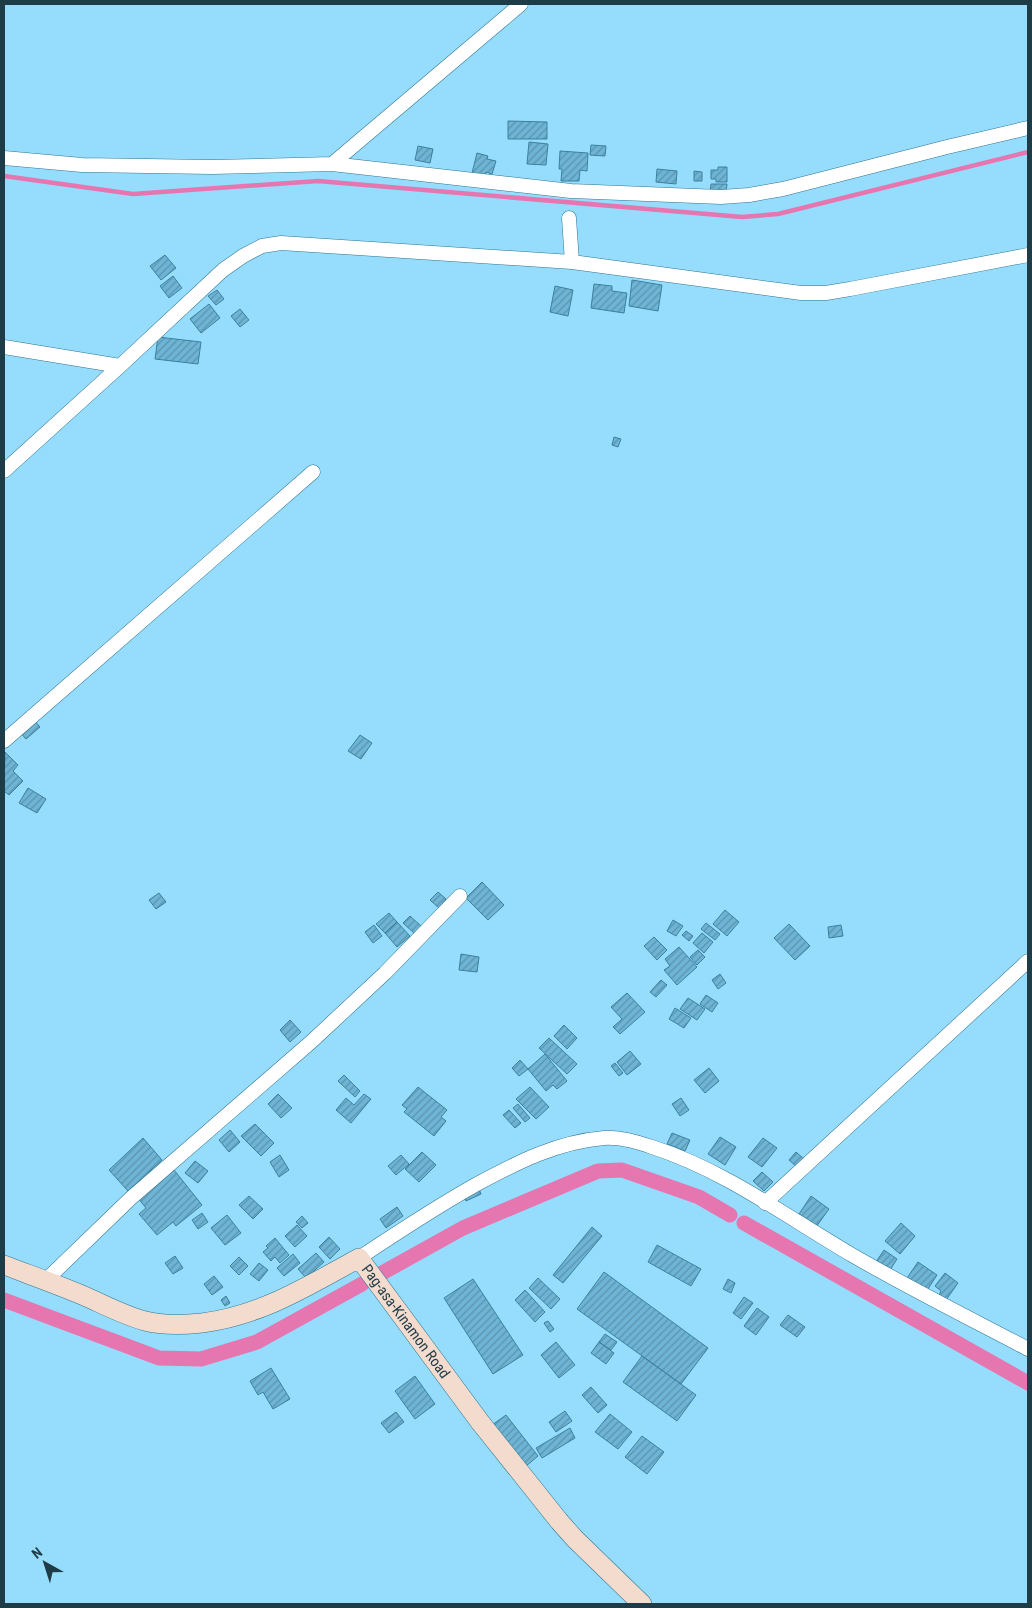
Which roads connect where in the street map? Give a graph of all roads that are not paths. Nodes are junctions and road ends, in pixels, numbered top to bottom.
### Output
1 (521, 4) edge
2 (1028, 128) edge
3 (4, 158) edge
4 (332, 164) junction
5 (569, 218) dead end
6 (1028, 255) edge
7 (572, 262) junction
8 (4, 347) edge
9 (120, 366) junction
10 (4, 471) edge
11 (313, 472) dead end
12 (4, 741) edge
13 (460, 896) dead end
14 (1028, 961) edge
15 (765, 1203) junction
16 (359, 1258) junction
17 (4, 1265) edge
18 (45, 1280) junction
19 (1028, 1349) edge
20 (642, 1604) edge

1 - 4 street
2 - 4 street
3 - 4 street
5 - 7 street
6 - 7 street
7 - 9 street
8 - 9 street
9 - 10 street
11 - 12 street
13 - 18 street
14 - 15 street
15 - 16 street
15 - 19 street
16 - 18 street, Pag-asa-Kinamon Road
16 - 20 street, Pag-asa-Kinamon Road
17 - 18 street, Pag-asa-Kinamon Road

